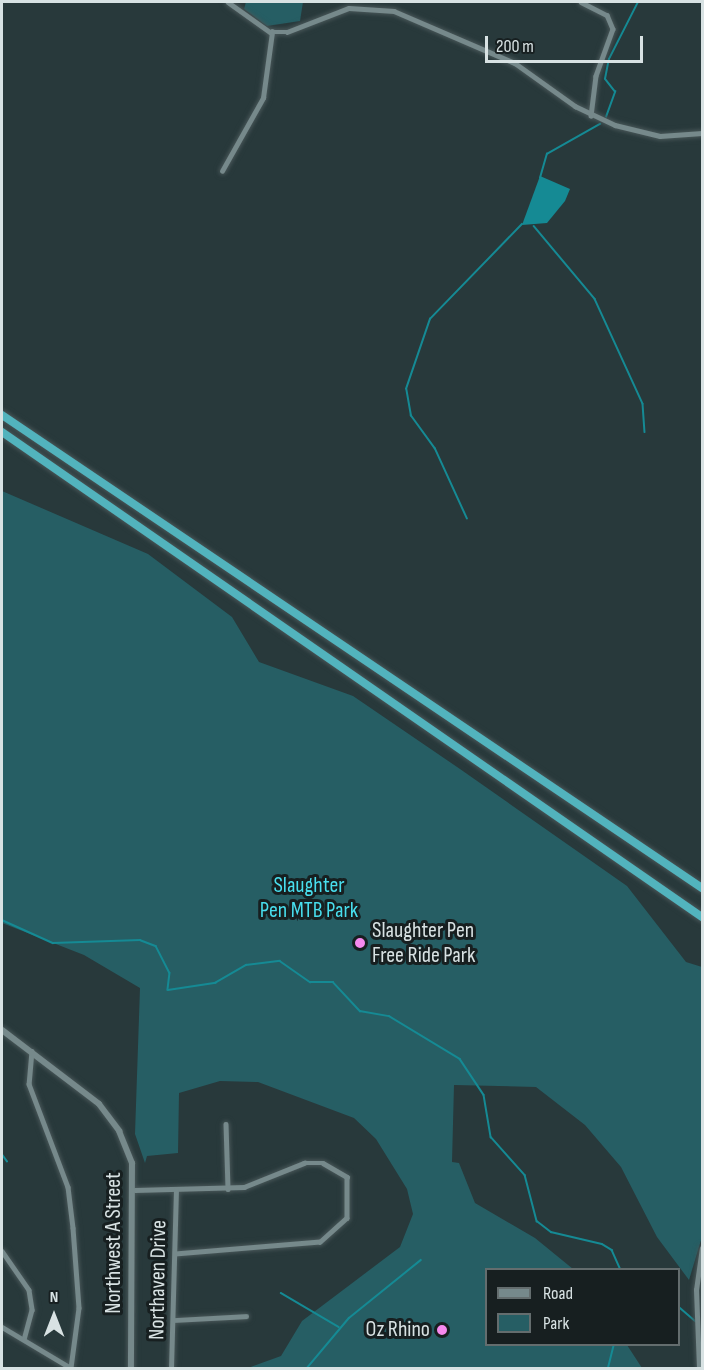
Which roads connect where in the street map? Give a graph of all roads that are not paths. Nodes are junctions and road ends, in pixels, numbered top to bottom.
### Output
1 (228, 2) edge
2 (581, 2) edge
3 (272, 32) junction
4 (591, 116) junction
5 (702, 133) edge
6 (222, 171) dead end
7 (2, 415) edge
8 (2, 432) edge
9 (702, 888) edge
10 (702, 917) edge
11 (2, 1030) edge
12 (32, 1051) junction
13 (226, 1124) dead end
14 (228, 1188) junction
15 (135, 1190) junction
16 (176, 1190) junction
17 (702, 1248) edge
18 (2, 1251) edge
19 (175, 1254) junction
20 (246, 1316) dead end
21 (175, 1320) junction
22 (2, 1328) edge
23 (24, 1339) junction
24 (71, 1368) edge
25 (131, 1368) edge
26 (171, 1368) edge
27 (699, 1368) edge

1 - 3 street
2 - 4 street
3 - 4 street
3 - 6 street
4 - 5 street
7 - 9 highway
8 - 10 highway
11 - 12 street, Northwest A Street
12 - 15 street, Northwest A Street
12 - 24 street
13 - 14 street
14 - 16 street
14 - 19 street
15 - 16 street
15 - 25 street, Northwest A Street
16 - 19 street, Northaven Drive
17 - 27 street
18 - 23 street
19 - 21 street, Northaven Drive
20 - 21 street
21 - 26 street, Northaven Drive
22 - 23 street
23 - 24 street

